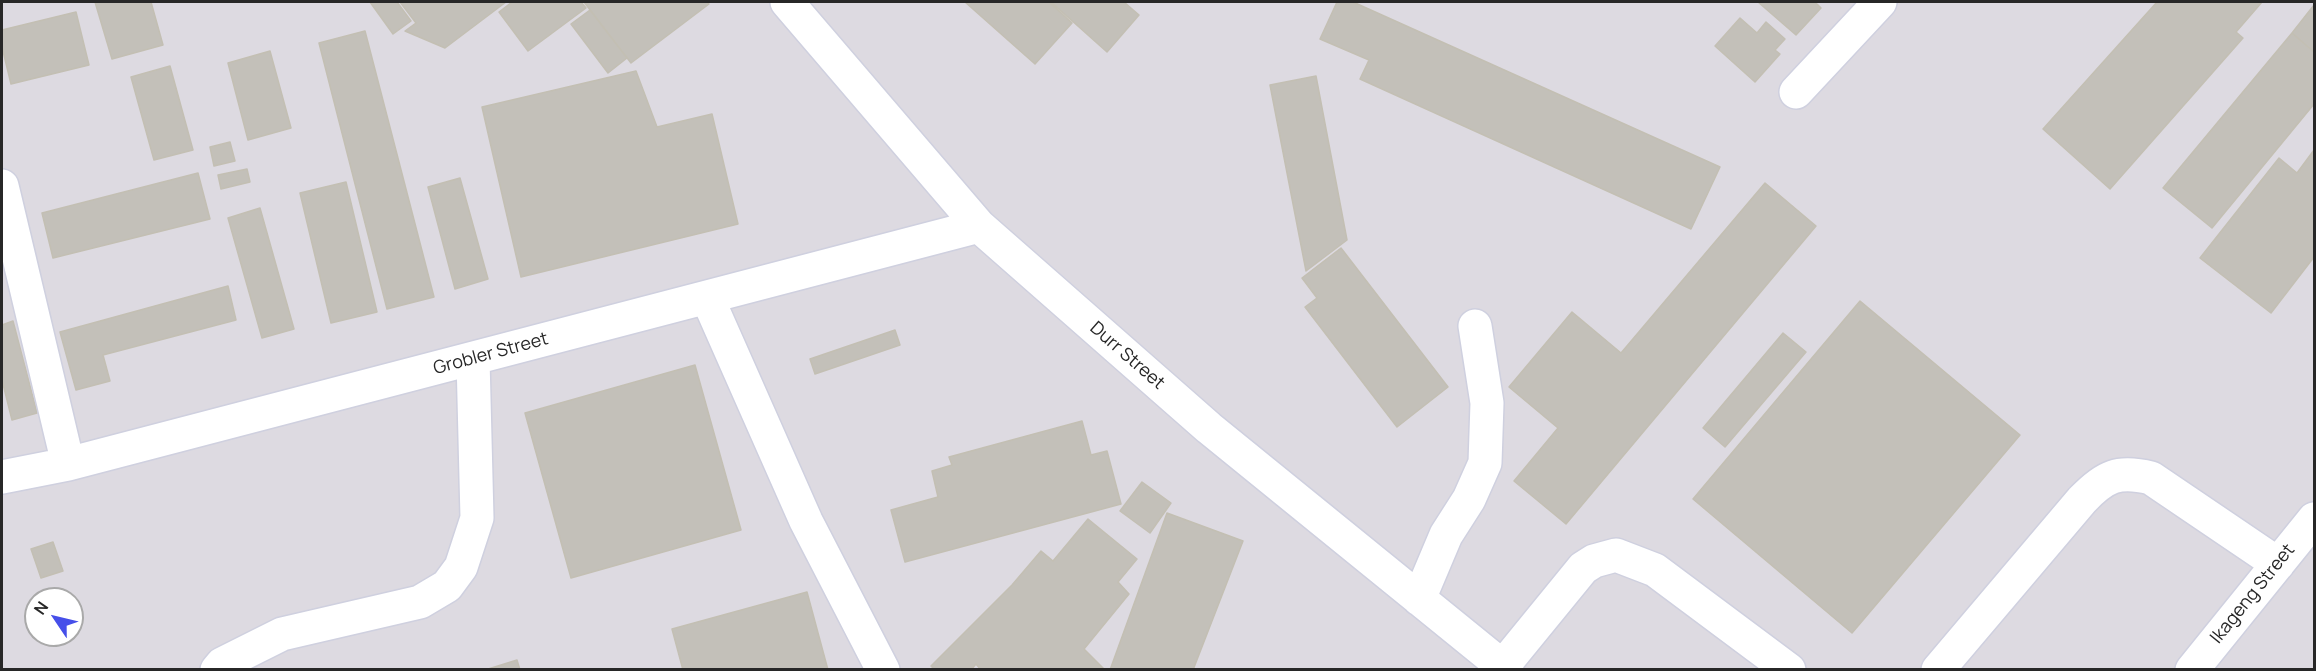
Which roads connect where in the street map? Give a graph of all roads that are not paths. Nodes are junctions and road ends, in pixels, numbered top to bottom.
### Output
1 (787, 2) edge
2 (1880, 2) edge
3 (1796, 93) dead end
4 (2, 186) edge
5 (980, 226) junction
6 (707, 297) junction
7 (1475, 326) dead end
8 (473, 358) junction
9 (68, 464) junction
10 (2, 477) edge
11 (2314, 519) edge
12 (2278, 564) junction
13 (1419, 599) junction
14 (1505, 668) edge
15 (217, 669) edge
16 (883, 669) edge
17 (1789, 669) edge
18 (1938, 669) edge
19 (2192, 669) edge

1 - 5 street, Durr Street
2 - 3 street
4 - 9 street
5 - 6 street, Grobler Street
5 - 13 street, Durr Street
6 - 8 street, Grobler Street
6 - 16 street
7 - 13 street
8 - 9 street, Grobler Street
8 - 15 street
9 - 10 street, Grobler Street
11 - 12 street, Ikageng Street
12 - 18 street
12 - 19 street, Ikageng Street
13 - 14 street, Durr Street
14 - 17 street

